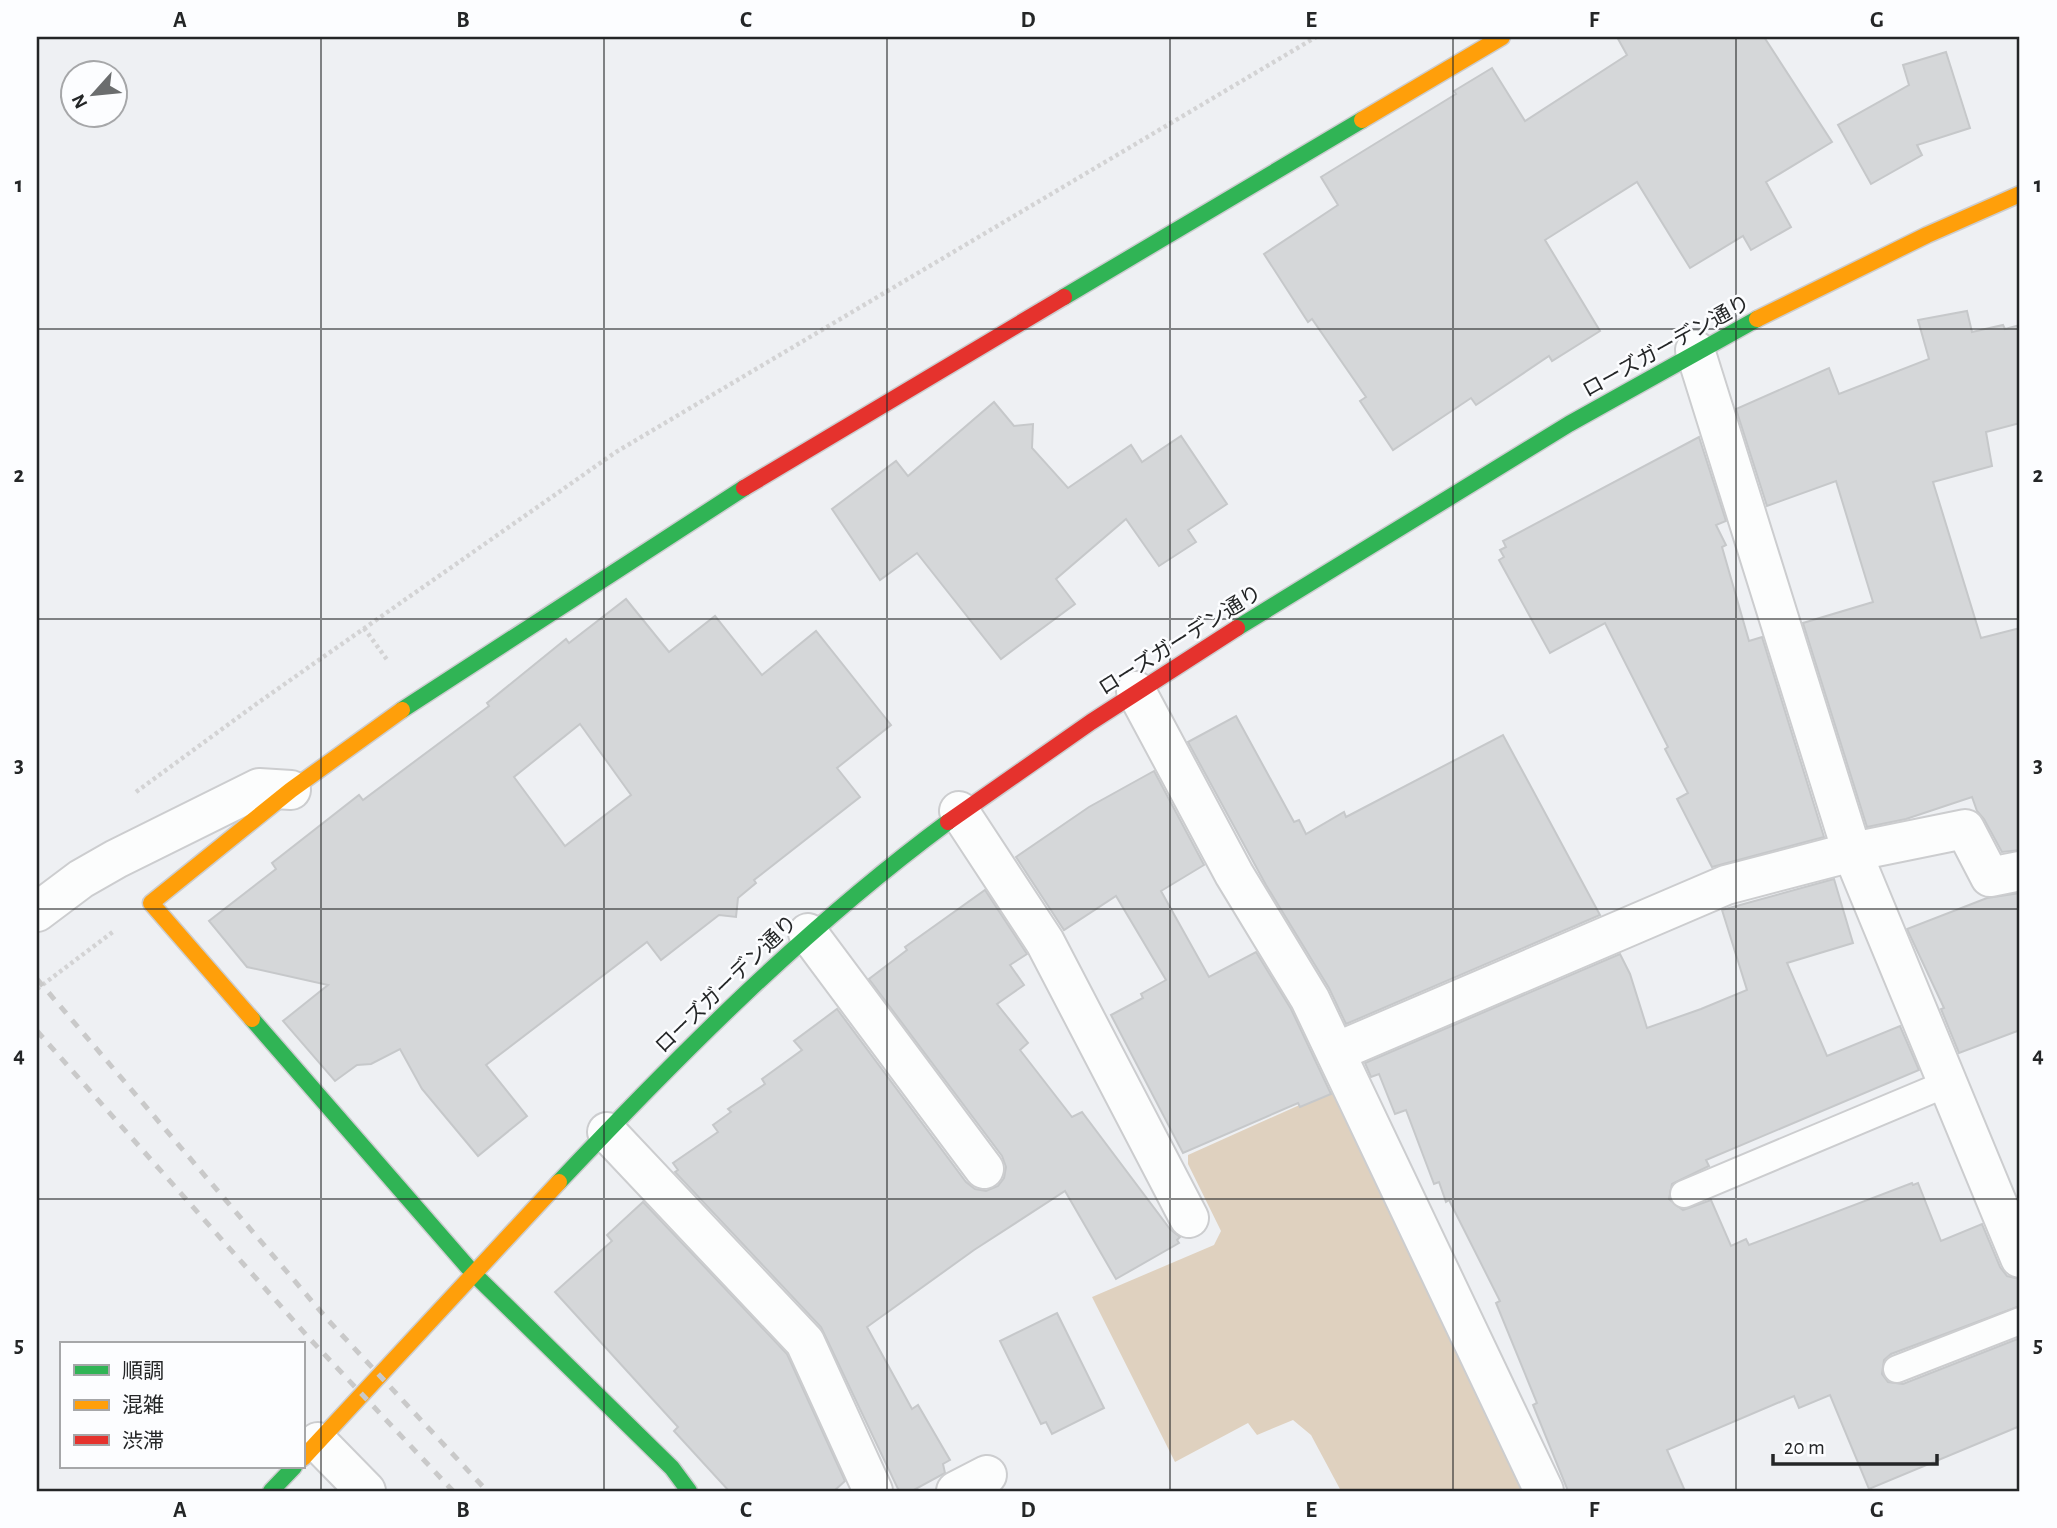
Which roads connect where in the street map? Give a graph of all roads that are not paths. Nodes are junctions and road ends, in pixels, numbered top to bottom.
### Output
1 (1502, 37) edge
2 (2020, 194) edge
3 (1695, 351) junction
4 (1136, 691) junction
5 (292, 790) junction
6 (959, 811) junction
7 (1852, 852) junction
8 (2020, 871) edge
9 (37, 912) edge
10 (808, 933) junction
11 (1336, 1052) junction
12 (1948, 1083) junction
13 (607, 1132) junction
14 (984, 1169) dead end
15 (1684, 1194) dead end
16 (1189, 1217) dead end
17 (2020, 1258) edge
18 (473, 1273) junction
19 (2020, 1321) edge
20 (1897, 1369) dead end
21 (305, 1455) edge
22 (293, 1468) edge
23 (271, 1491) edge
24 (366, 1491) edge
25 (689, 1491) edge
26 (873, 1491) edge
27 (1544, 1491) edge

1 - 5 street
2 - 3 street, ローズガーデン通り
3 - 4 street, ローズガーデン通り
3 - 7 street
4 - 6 street, ローズガーデン通り
4 - 11 street
5 - 9 street
5 - 18 street
6 - 10 street, ローズガーデン通り
6 - 16 street
7 - 8 street
7 - 11 street
7 - 12 street
10 - 13 street, ローズガーデン通り
10 - 14 street
11 - 27 street
12 - 15 lane
12 - 17 street
13 - 18 street, ローズガーデン通り
13 - 26 street
18 - 21 street, ローズガーデン通り
18 - 25 street
19 - 20 lane
21 - 24 street
22 - 23 street, ローズガーデン通り

